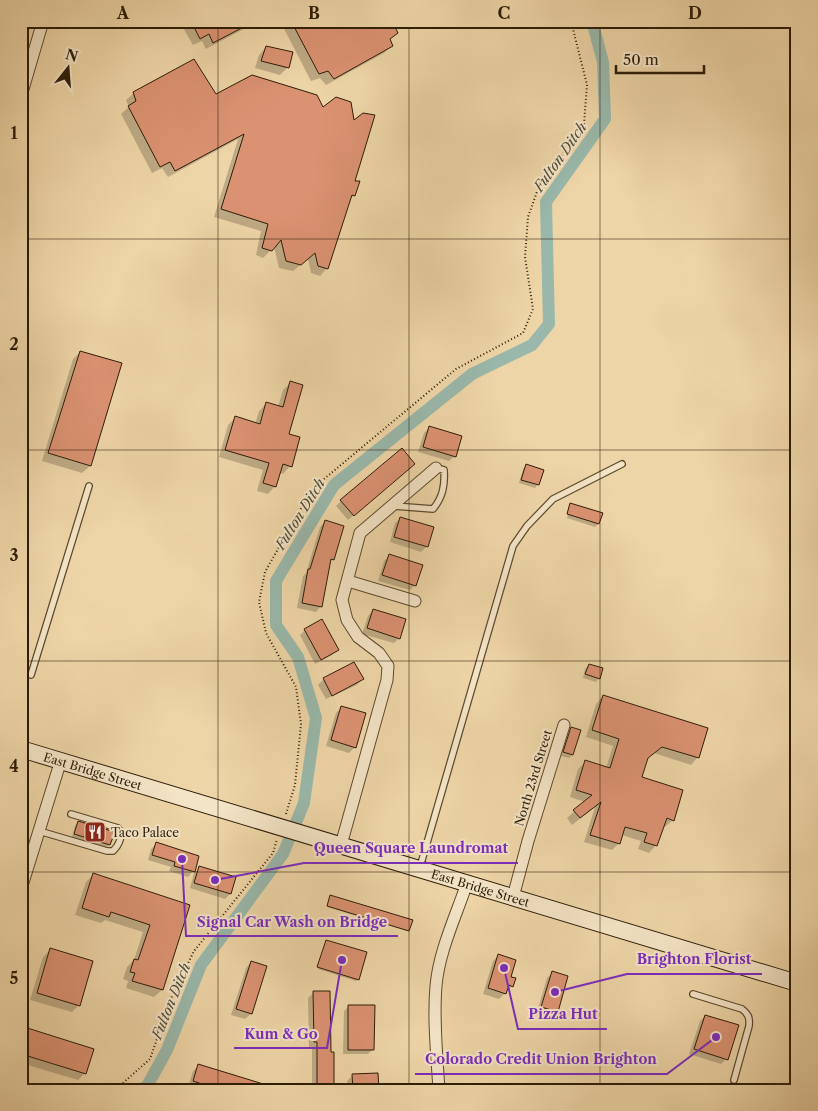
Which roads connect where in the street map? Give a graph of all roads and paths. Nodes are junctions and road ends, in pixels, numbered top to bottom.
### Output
1 (43, 21) edge
2 (23, 85) edge
3 (21, 96) edge
4 (622, 464) dead end
5 (436, 468) joint
6 (89, 486) dead end
7 (392, 505) junction
8 (348, 581) junction
9 (415, 601) dead end
10 (31, 675) dead end
11 (564, 725) dead end
12 (21, 749) edge
13 (61, 760) junction
14 (71, 814) dead end
15 (39, 831) junction
16 (341, 845) junction
17 (419, 869) junction
18 (467, 883) junction
19 (21, 888) edge
20 (513, 897) junction
21 (797, 983) edge
22 (693, 994) dead end
23 (734, 1080) dead end
24 (439, 1090) edge

1 - 2 street
2 - 3 street
4 - 17 lane
5 - 7 street
5 - 7 lane
6 - 10 lane
7 - 8 street
8 - 9 street
8 - 16 street
11 - 20 street, North 23rd Street
12 - 13 main road, East Bridge Street
13 - 15 street
13 - 16 main road, East Bridge Street
14 - 15 lane
15 - 19 street
16 - 17 main road, East Bridge Street
17 - 18 main road, East Bridge Street
18 - 20 main road, East Bridge Street
18 - 24 street
20 - 21 main road, East Bridge Street
22 - 23 lane

